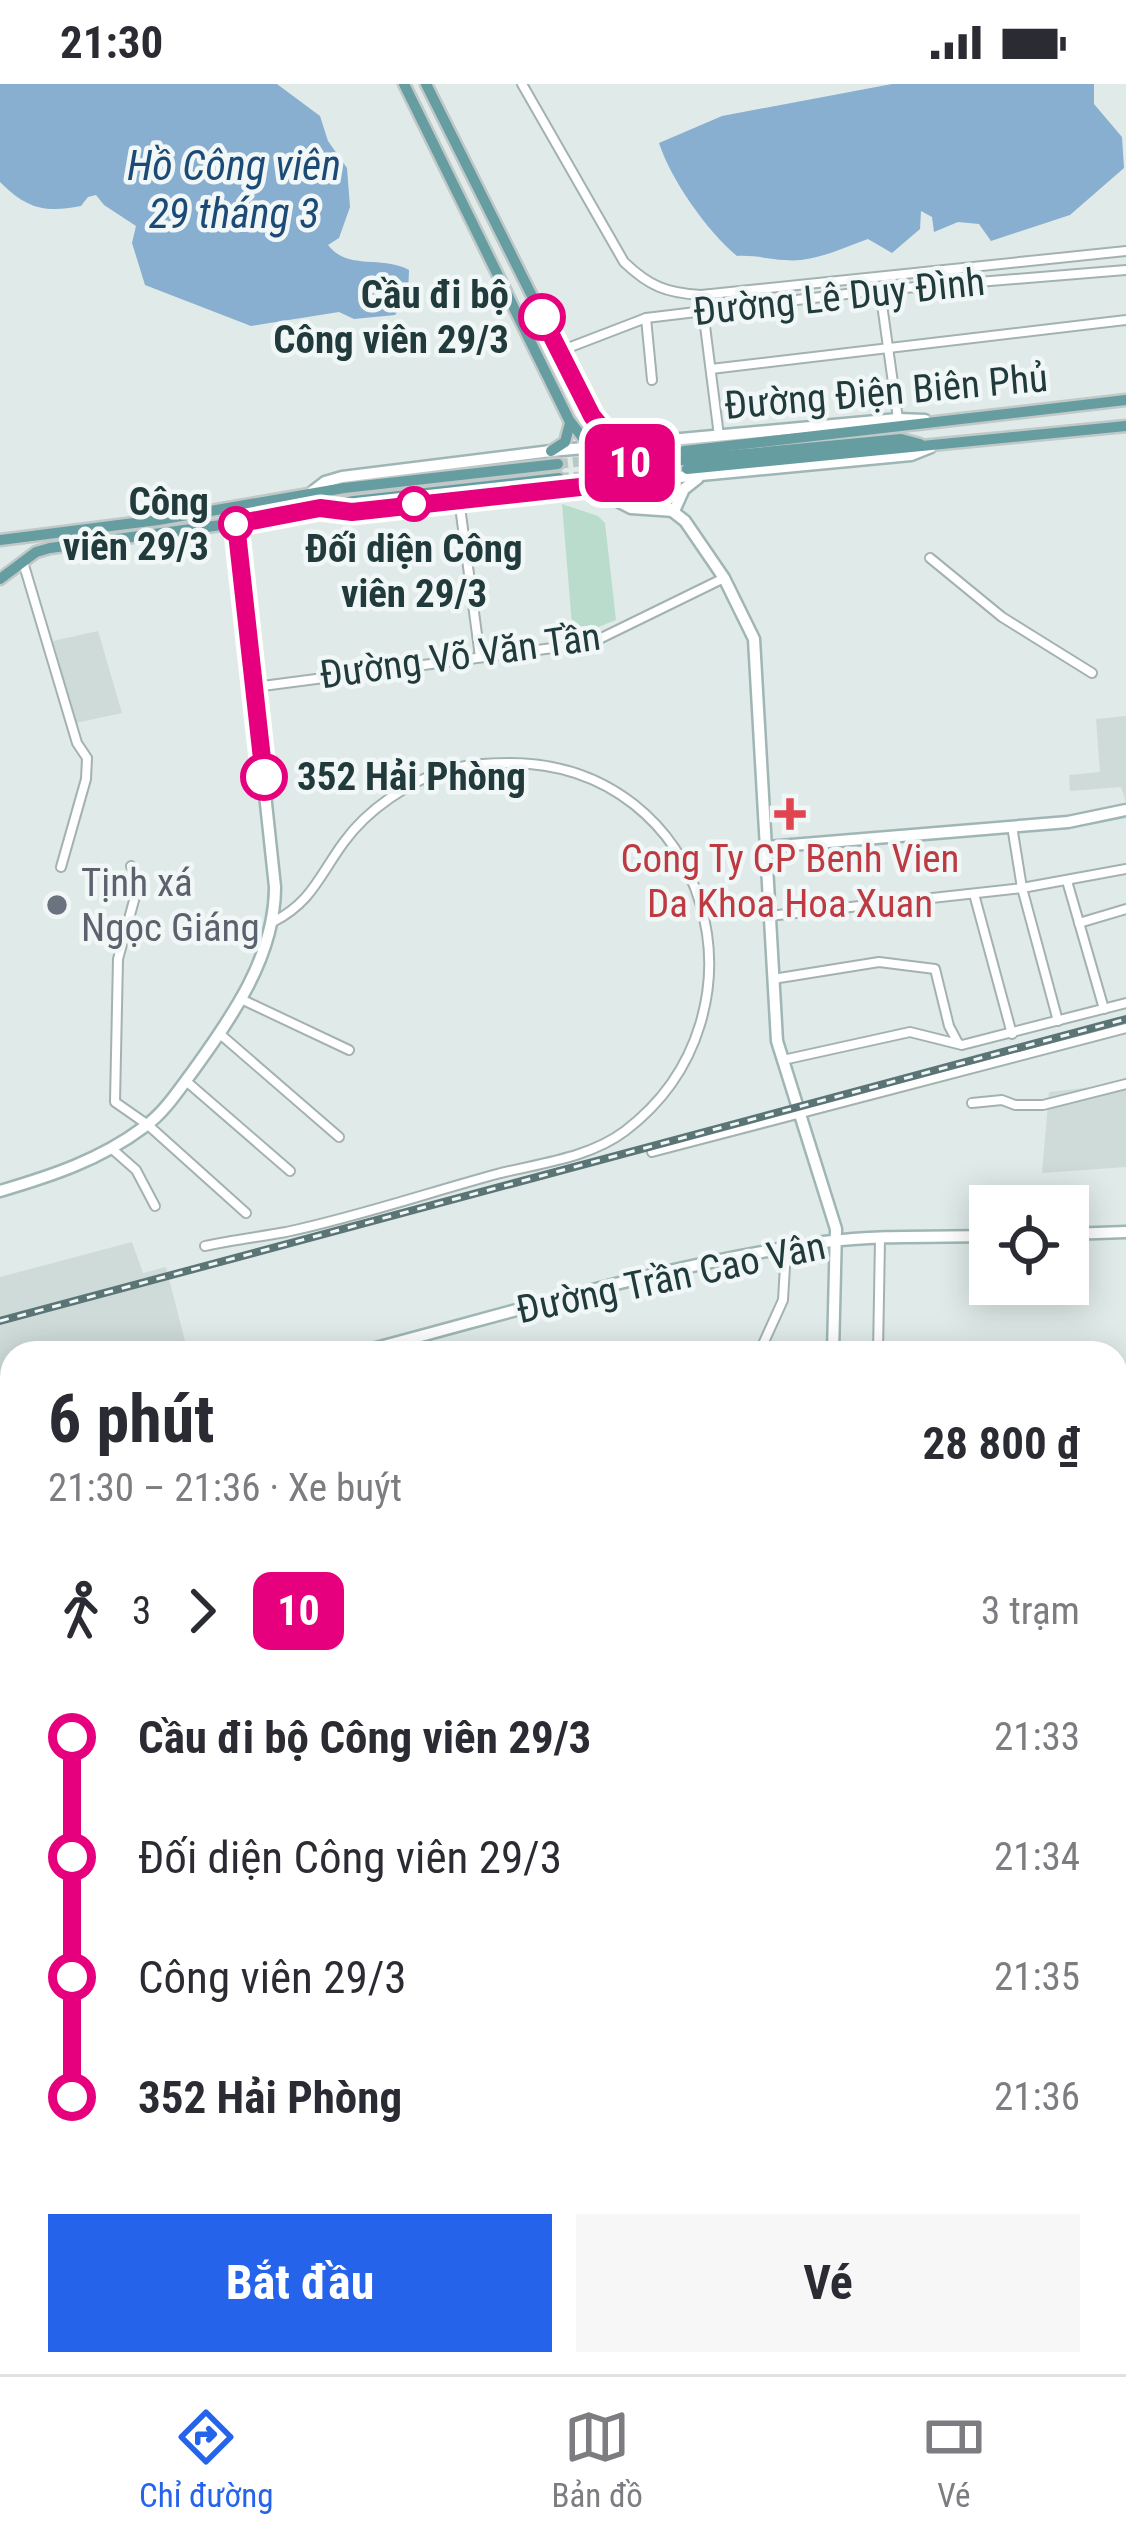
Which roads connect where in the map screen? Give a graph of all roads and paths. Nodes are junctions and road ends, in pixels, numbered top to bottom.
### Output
1 (404, 84) edge
2 (426, 84) edge
3 (522, 84) edge
4 (1126, 251) edge
5 (1126, 270) edge
6 (880, 290) junction
7 (703, 310) junction
8 (646, 318) junction
9 (1126, 320) edge
10 (888, 348) junction
11 (559, 351) junction
12 (711, 369) junction
13 (652, 380) dead end
14 (1126, 400) edge
15 (592, 416) junction
16 (898, 419) junction
17 (569, 420) junction
18 (946, 421) junction
19 (1126, 426) edge
20 (720, 437) junction
21 (658, 442) junction
22 (614, 445) junction
23 (587, 447) junction
24 (932, 447) junction
25 (551, 451) junction
26 (684, 451) tunnel mouth
27 (558, 464) tunnel mouth
28 (631, 465) junction
29 (687, 469) tunnel mouth
30 (709, 474) junction
31 (560, 478) tunnel mouth
32 (644, 480) junction
33 (618, 483) junction
34 (587, 485) junction
35 (312, 492) junction
36 (653, 496) junction
37 (458, 499) junction
38 (320, 508) junction
39 (674, 511) junction
40 (236, 524) junction
41 (7, 539) edge
42 (930, 558) dead end
43 (22, 563) junction
44 (0, 566) edge
45 (724, 578) junction
46 (0, 579) edge
47 (479, 657) junction
48 (1092, 674) dead end
49 (255, 687) junction
50 (1126, 810) edge
51 (1012, 826) junction
52 (767, 847) junction
53 (61, 866) dead end
54 (131, 866) dead end
55 (1126, 869) edge
56 (1067, 881) junction
57 (1022, 888) junction
58 (974, 894) junction
59 (1126, 909) edge
60 (769, 916) junction
61 (273, 922) junction
62 (1079, 922) junction
63 (771, 979) junction
64 (241, 999) junction
65 (1126, 1003) edge
66 (1104, 1009) junction
67 (1058, 1021) junction
68 (1126, 1028) edge
69 (220, 1034) junction
70 (1012, 1034) junction
71 (959, 1044) junction
72 (349, 1050) dead end
73 (782, 1060) junction
74 (185, 1081) junction
75 (1126, 1084) edge
76 (972, 1103) dead end
77 (798, 1114) junction
78 (148, 1125) junction
79 (339, 1137) dead end
80 (111, 1148) junction
81 (652, 1152) dead end
82 (290, 1171) dead end
83 (0, 1191) edge
84 (155, 1206) dead end
85 (246, 1213) dead end
86 (1126, 1232) edge
87 (1089, 1233) edge
88 (969, 1237) edge
89 (880, 1239) junction
90 (836, 1241) junction
91 (205, 1246) dead end
92 (786, 1249) junction
93 (402, 1341) edge
94 (764, 1341) edge
95 (833, 1341) edge
96 (878, 1341) edge

1 - 17 main road
2 - 11 main road
3 - 4 street
5 - 6 street, Đường Lê Duy Đình
6 - 7 street, Đường Lê Duy Đình
6 - 10 street
7 - 8 street, Đường Lê Duy Đình
7 - 12 street
8 - 11 street, Đường Lê Duy Đình
8 - 13 street
9 - 10 street
10 - 12 street
10 - 16 street
11 - 15 main road
12 - 20 street
14 - 18 main road, Đường Điện Biên Phủ
15 - 21 main road
15 - 22 main road
16 - 18 street, Đường Điện Biên Phủ
16 - 20 street, Đường Điện Biên Phủ
17 - 23 main road
17 - 25 main road
18 - 26 main road
19 - 24 main road, Đường Điện Biên Phủ
20 - 21 street, Đường Điện Biên Phủ
21 - 22 street, Đường Điện Biên Phủ
22 - 23 street, Đường Điện Biên Phủ
22 - 28 main road
23 - 25 street, Đường Điện Biên Phủ
23 - 28 main road
23 - 33 main road
24 - 28 main road
24 - 29 main road
24 - 30 street, Đường Điện Biên Phủ
25 - 35 street, Đường Điện Biên Phủ
27 - 35 main road
28 - 32 main road
30 - 32 street, Đường Điện Biên Phủ
30 - 39 street
31 - 38 main road
32 - 33 street, Đường Điện Biên Phủ
32 - 36 street
33 - 34 street, Đường Điện Biên Phủ
33 - 36 street
34 - 37 street, Đường Điện Biên Phủ
34 - 39 street
35 - 41 main road, Đường Điện Biên Phủ
36 - 39 street
37 - 38 street, Đường Điện Biên Phủ
37 - 47 street
38 - 40 main road, Đường Điện Biên Phủ
39 - 45 street
40 - 43 main road, Đường Điện Biên Phủ
40 - 49 street
41 - 43 main road
42 - 48 street
43 - 44 main road
43 - 46 main road
43 - 53 street
45 - 47 street, Đường Võ Văn Tần
45 - 52 street
47 - 49 street, Đường Võ Văn Tần
49 - 61 street
50 - 51 street
51 - 52 street
51 - 57 street
52 - 60 street
54 - 78 street
55 - 56 street
56 - 57 street
56 - 62 street
57 - 58 street
57 - 67 street
58 - 60 street
58 - 70 street
59 - 62 street
60 - 63 street
61 - 64 street
61 - 91 street
62 - 66 street
63 - 71 street
63 - 73 street
64 - 69 street
64 - 72 street
65 - 66 street
66 - 67 street
67 - 70 street
68 - 77 street
69 - 74 street
69 - 79 street
70 - 71 street
71 - 73 street
73 - 77 street
74 - 78 street
74 - 82 street
75 - 76 street
77 - 81 street
77 - 90 street
78 - 80 street
78 - 85 street
80 - 83 street
80 - 84 street
86 - 87 street
88 - 89 street, Đường Trần Cao Vân
89 - 90 street, Đường Trần Cao Vân
89 - 96 street
90 - 92 street, Đường Trần Cao Vân
90 - 95 street
92 - 93 street, Đường Trần Cao Vân
92 - 94 street

